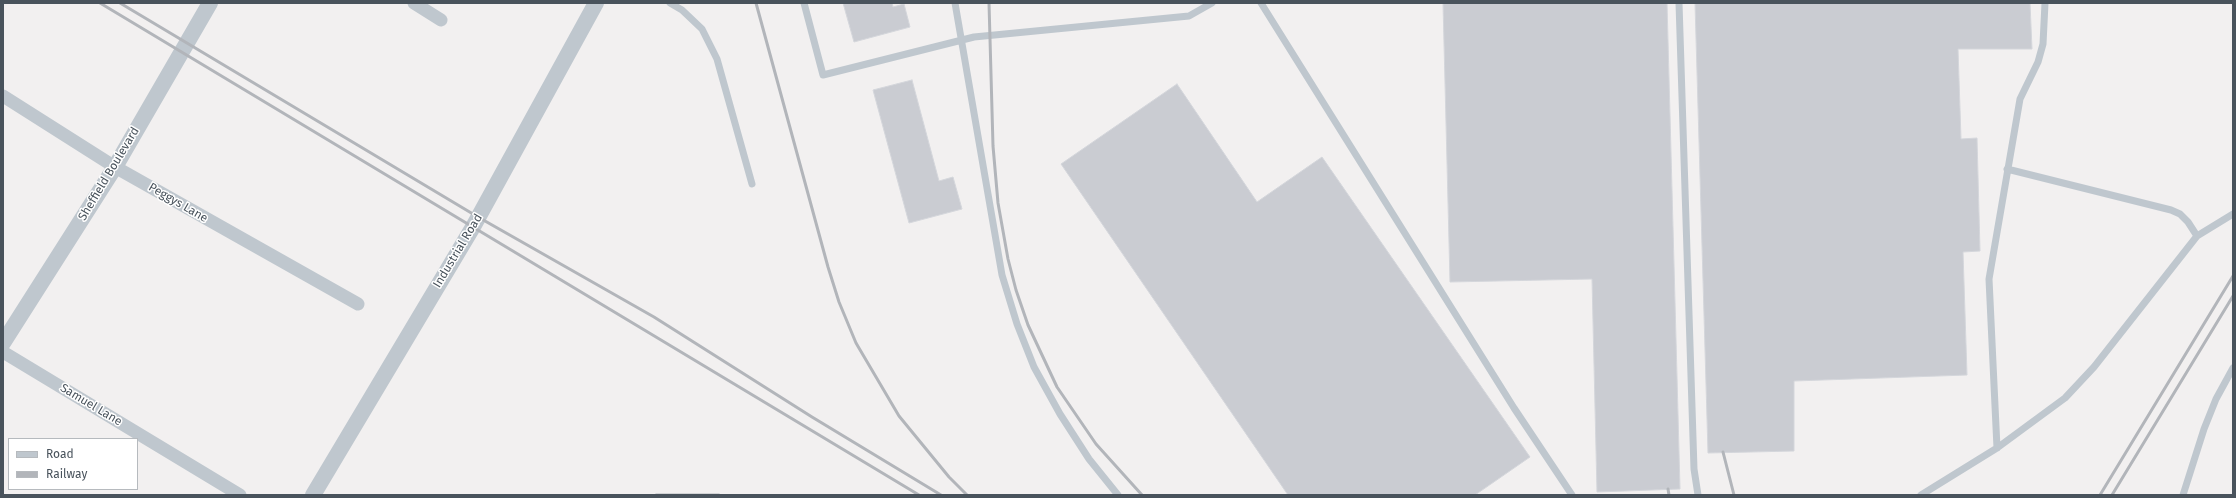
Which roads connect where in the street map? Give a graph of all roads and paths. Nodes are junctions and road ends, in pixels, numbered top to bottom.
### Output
1 (210, 3) edge
2 (414, 3) edge
3 (596, 3) edge
4 (670, 3) edge
5 (804, 3) edge
6 (955, 3) edge
7 (1212, 3) edge
8 (1261, 3) edge
9 (1679, 3) edge
10 (2046, 3) edge
11 (441, 20) dead end
12 (962, 39) junction
13 (3, 96) edge
14 (115, 166) junction
15 (2007, 170) junction
16 (752, 184) dead end
17 (2233, 214) edge
18 (2197, 236) junction
19 (358, 304) dead end
20 (3, 343) edge
21 (3, 352) edge
22 (2233, 368) edge
23 (1997, 448) junction
24 (240, 495) edge
25 (313, 495) edge
26 (1118, 495) edge
27 (1572, 495) edge
28 (1698, 495) edge
29 (1921, 495) edge
30 (2183, 495) edge

1 - 14 street, Sheffield Boulevard
2 - 11 street
3 - 25 street, Industrial Road
4 - 16 lane
5 - 12 lane
6 - 12 lane
7 - 12 lane
8 - 27 lane
9 - 28 lane
10 - 15 lane
12 - 26 lane
13 - 14 street, Peggys Lane
14 - 19 street, Peggys Lane
14 - 20 street, Sheffield Boulevard
15 - 18 lane
15 - 23 lane
17 - 18 lane
18 - 23 lane
21 - 24 street, Samuel Lane
22 - 30 lane
23 - 29 lane

